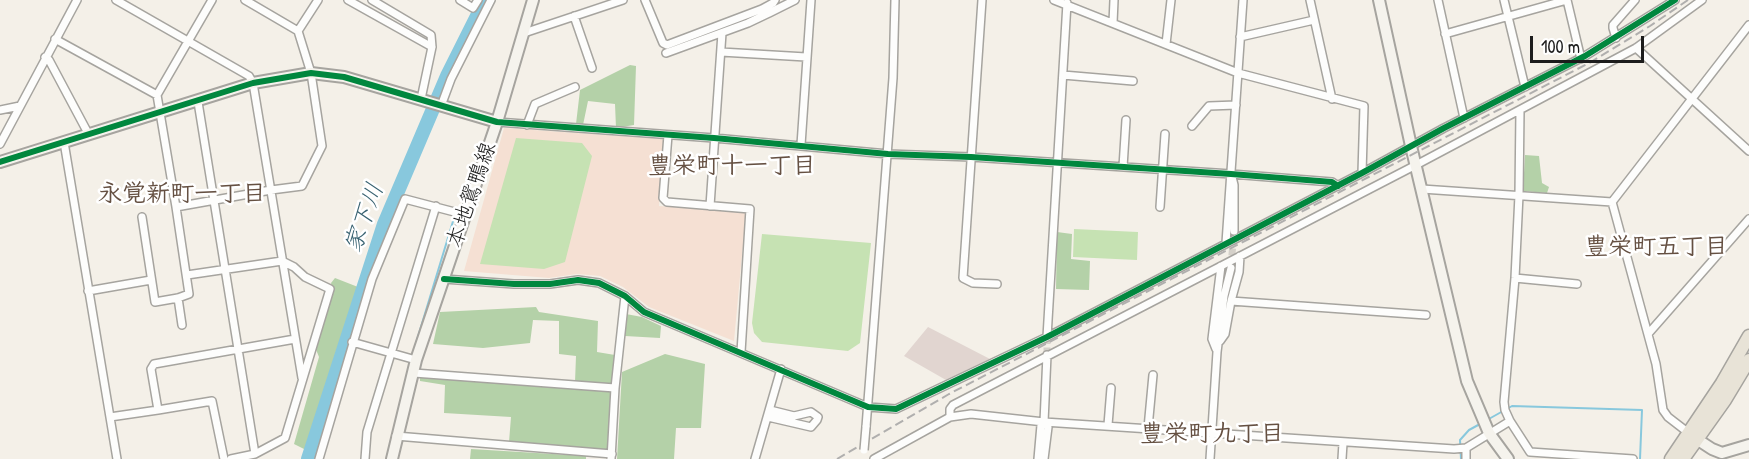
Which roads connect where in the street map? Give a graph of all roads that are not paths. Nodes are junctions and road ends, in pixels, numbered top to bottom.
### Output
1 (77, 0) edge
2 (116, 0) edge
3 (212, 0) edge
4 (244, 0) edge
5 (318, 0) edge
6 (348, 0) edge
7 (372, 0) edge
8 (460, 0) edge
9 (478, 0) edge
10 (491, 0) edge
11 (533, 0) edge
12 (623, 0) edge
13 (645, 0) edge
14 (775, 0) edge
15 (795, 0) edge
16 (811, 0) edge
17 (895, 0) edge
18 (982, 0) edge
19 (1054, 0) edge
20 (1114, 0) edge
21 (1171, 0) edge
22 (1243, 0) edge
23 (1310, 0) edge
24 (1379, 0) edge
25 (1438, 0) edge
26 (1504, 0) edge
27 (1567, 0) edge
28 (1635, 0) edge
29 (1675, 0) edge
30 (1702, 0) edge
31 (1067, 2) edge
32 (605, 3) edge
33 (769, 9) junction
34 (574, 16) junction
35 (1507, 16) junction
36 (1314, 20) junction
37 (1113, 23) junction
38 (1749, 25) edge
39 (298, 31) junction
40 (524, 33) junction
41 (722, 33) junction
42 (1445, 34) junction
43 (1240, 37) junction
44 (1616, 38) junction
45 (55, 39) junction
46 (188, 41) junction
47 (1166, 44) junction
48 (432, 47) junction
49 (1636, 48) junction
50 (721, 52) junction
51 (666, 53) dead end
52 (45, 57) junction
53 (806, 57) junction
54 (1581, 59) junction
55 (592, 69) dead end
56 (1238, 73) junction
57 (311, 74) junction
58 (1063, 75) junction
59 (1133, 81) dead end
60 (253, 83) junction
61 (575, 87) dead end
62 (1525, 87) junction
63 (158, 95) junction
64 (421, 99) junction
65 (1332, 99) junction
66 (1692, 100) junction
67 (198, 102) junction
68 (1236, 105) junction
69 (20, 106) junction
70 (441, 106) junction
71 (0, 110) edge
72 (1520, 110) junction
73 (160, 114) junction
74 (1464, 118) junction
75 (1126, 120) dead end
76 (497, 122) junction
77 (527, 125) junction
78 (1192, 126) dead end
79 (1165, 134) dead end
80 (89, 135) junction
81 (668, 135) junction
82 (714, 138) junction
83 (64, 142) junction
84 (0, 144) edge
85 (801, 145) junction
86 (1411, 146) junction
87 (1749, 151) edge
88 (888, 154) junction
89 (971, 157) junction
90 (0, 162) edge
91 (1058, 164) junction
92 (1416, 165) junction
93 (1122, 167) junction
94 (1163, 170) junction
95 (1362, 173) junction
96 (1231, 174) junction
97 (1338, 186) junction
98 (1422, 189) junction
99 (271, 190) junction
100 (1519, 195) junction
101 (213, 201) junction
102 (1612, 202) junction
103 (436, 206) junction
104 (710, 206) junction
105 (176, 207) junction
106 (1160, 207) dead end
107 (466, 214) junction
108 (142, 217) dead end
109 (1749, 219) edge
110 (1234, 231) tunnel mouth
111 (1226, 243) junction
112 (1240, 256) junction
113 (282, 261) junction
114 (1221, 266) junction
115 (1231, 268) tunnel mouth
116 (224, 269) junction
117 (187, 276) junction
118 (1515, 278) junction
119 (444, 279) junction
120 (151, 280) junction
121 (997, 284) dead end
122 (1577, 284) dead end
123 (88, 291) junction
124 (625, 296) junction
125 (178, 298) junction
126 (1231, 301) junction
127 (1425, 315) dead end
128 (182, 325) dead end
129 (1648, 334) junction
130 (1749, 336) edge
131 (1047, 337) junction
132 (295, 339) junction
133 (352, 342) junction
134 (1217, 348) junction
135 (237, 350) junction
136 (741, 352) junction
137 (391, 353) junction
138 (1047, 356) junction
139 (416, 360) junction
140 (1749, 360) edge
141 (781, 369) junction
142 (414, 373) junction
143 (1153, 375) dead end
144 (302, 378) junction
145 (615, 388) junction
146 (1111, 388) dead end
147 (868, 407) junction
148 (158, 410) junction
149 (769, 413) junction
150 (110, 417) junction
151 (950, 417) junction
152 (1510, 421) junction
153 (1044, 422) junction
154 (1108, 425) junction
155 (1148, 428) junction
156 (1489, 433) junction
157 (1213, 434) junction
158 (396, 436) junction
159 (1694, 437) junction
160 (1343, 442) junction
161 (1749, 445) edge
162 (1466, 448) junction
163 (255, 454) junction
164 (864, 454) edge
165 (611, 456) edge
166 (117, 459) edge
167 (224, 459) edge
168 (231, 459) edge
169 (319, 459) edge
170 (365, 459) edge
171 (392, 459) edge
172 (755, 459) edge
173 (874, 459) edge
174 (1038, 459) edge
175 (1044, 459) edge
176 (1210, 459) edge
177 (1342, 459) edge
178 (1466, 459) edge
179 (1508, 459) edge
180 (1633, 459) edge
181 (1671, 459) edge
182 (1683, 459) edge

1 - 45 street
2 - 46 street
3 - 46 street
4 - 39 street
5 - 39 street
6 - 48 street
7 - 48 street
8 - 9 street
10 - 70 street
11 - 40 street, 本地鴛鴨線
12 - 32 street
13 - 33 street
14 - 33 street
15 - 33 street
16 - 53 street
17 - 88 street
18 - 89 street
19 - 31 street
20 - 37 street
21 - 47 street
22 - 43 street
23 - 36 street
24 - 86 street
25 - 42 street
26 - 35 street
27 - 35 street
27 - 54 street
28 - 44 street
29 - 44 street
30 - 49 street
31 - 37 street
31 - 58 street
32 - 34 street
33 - 41 street
34 - 40 street
34 - 55 street
35 - 42 street
35 - 62 street
36 - 43 street
36 - 65 street
37 - 47 street
38 - 66 street
39 - 57 street
40 - 76 street, 本地鴛鴨線
41 - 50 street
41 - 51 street
42 - 74 street
43 - 56 street
44 - 54 street
45 - 52 street
45 - 63 street
46 - 60 street
46 - 63 street
47 - 56 street
48 - 64 street
49 - 66 street
49 - 72 street
50 - 53 street
50 - 82 street
52 - 69 street
52 - 80 street
53 - 85 street
54 - 62 street
56 - 65 street
56 - 68 street
57 - 60 street
57 - 64 street
57 - 99 street
58 - 59 street
58 - 91 street
60 - 67 street
60 - 99 street
61 - 77 street
62 - 74 street
63 - 73 street
64 - 70 street
65 - 95 street
66 - 87 street
66 - 102 street
67 - 73 street
67 - 101 street
68 - 78 street
68 - 96 street
69 - 71 street
69 - 84 street
70 - 76 street
72 - 92 street
72 - 100 street
73 - 80 street
73 - 105 street
74 - 86 street
75 - 93 street
76 - 77 street
76 - 107 street, 本地鴛鴨線
77 - 81 street
79 - 94 street
80 - 83 street
81 - 82 street
81 - 104 street
82 - 85 street
82 - 104 street
83 - 90 street
83 - 123 street
85 - 88 street
86 - 92 street
86 - 95 street
88 - 89 street
88 - 147 street
89 - 91 street
89 - 121 street
91 - 93 street
91 - 131 street
92 - 98 street
92 - 112 street
93 - 94 street
94 - 96 street
94 - 106 street
95 - 97 street
96 - 97 street
96 - 110 street
96 - 111 street
97 - 111 street
98 - 100 street
98 - 156 street
99 - 101 street
99 - 113 street
100 - 102 street
100 - 118 street
101 - 105 street
101 - 116 street
102 - 129 street
103 - 107 street
103 - 133 street
103 - 137 street
104 - 136 street
105 - 117 street
107 - 119 street, 本地鴛鴨線
108 - 120 street
109 - 129 street
111 - 131 street
112 - 114 street
112 - 126 street
113 - 116 street
113 - 132 street
113 - 144 street
114 - 134 street
114 - 138 street
115 - 134 street
116 - 117 street
116 - 135 street
117 - 125 street
118 - 122 street
118 - 152 street
119 - 124 street
119 - 139 street, 本地鴛鴨線
120 - 123 street
120 - 125 street
123 - 150 street
124 - 136 street
124 - 145 street
125 - 128 street
126 - 127 street
126 - 134 street
129 - 159 street
130 - 159 highway
131 - 147 street
132 - 135 street
132 - 144 street
133 - 137 street
133 - 169 street
134 - 157 street
135 - 148 street
135 - 163 street
136 - 141 street
137 - 139 street
137 - 170 street
138 - 151 street
138 - 153 street
139 - 142 street, 本地鴛鴨線
140 - 159 highway
141 - 147 street
141 - 149 street
142 - 145 street
142 - 158 street, 本地鴛鴨線
143 - 155 street
144 - 163 street
145 - 165 street
146 - 154 street
147 - 164 street, bridge
148 - 150 street
148 - 167 street
149 - 149 street
149 - 172 street
150 - 166 street
151 - 153 street
151 - 173 street
152 - 156 street
152 - 180 street
153 - 154 street
153 - 174 street
153 - 175 street
154 - 155 street
155 - 157 street
156 - 162 street
156 - 179 street
157 - 160 street
157 - 176 street
158 - 165 street
158 - 171 street, 本地鴛鴨線
159 - 161 street
159 - 181 highway
159 - 182 highway
160 - 162 street
160 - 177 street
162 - 178 street
163 - 168 street

